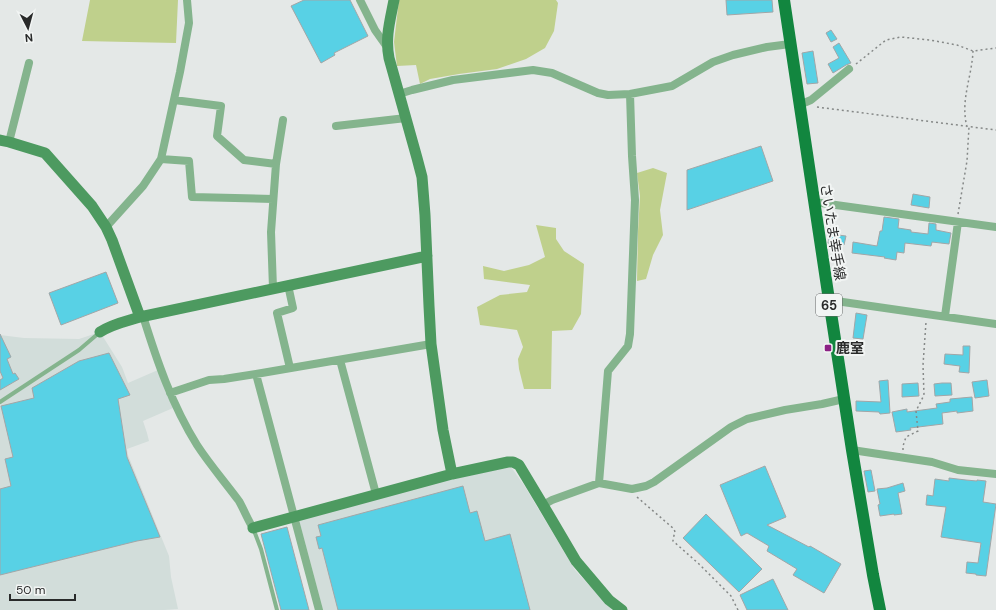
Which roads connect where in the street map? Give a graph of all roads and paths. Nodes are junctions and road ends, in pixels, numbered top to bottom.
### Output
1 (187, 0) edge
2 (360, 0) edge
3 (394, 0) edge
4 (784, 0) edge
5 (790, 44) junction
6 (387, 47) junction
7 (996, 48) edge
8 (973, 51) junction
9 (29, 63) dead end
10 (849, 69) joint
11 (399, 94) junction
12 (630, 94) junction
13 (174, 100) junction
14 (799, 104) junction
15 (406, 118) junction
16 (283, 120) dead end
17 (336, 126) dead end
18 (968, 127) junction
19 (996, 130) edge
20 (4, 141) edge
21 (161, 159) junction
22 (276, 164) junction
23 (274, 199) junction
24 (814, 202) junction
25 (957, 222) junction
26 (106, 227) junction
27 (996, 227) edge
28 (427, 256) junction
29 (288, 285) junction
30 (273, 288) junction
31 (829, 300) junction
32 (926, 314) junction
33 (142, 316) junction
34 (945, 316) junction
35 (996, 324) edge
36 (100, 332) joint
37 (431, 344) junction
38 (340, 360) junction
39 (290, 368) junction
40 (256, 374) junction
41 (170, 393) junction
42 (844, 399) junction
43 (0, 402) edge
44 (852, 450) junction
45 (902, 458) junction
46 (452, 474) junction
47 (996, 474) edge
48 (599, 483) junction
49 (632, 489) junction
50 (376, 494) junction
51 (543, 505) junction
52 (295, 516) junction
53 (253, 528) junction
54 (277, 610) edge
55 (319, 610) edge
56 (622, 610) edge
57 (738, 610) edge
58 (880, 610) edge

1 - 13 street
2 - 6 street
3 - 6 street
4 - 5 main road, さいたま幸手線 / 65
5 - 12 street
5 - 14 main road, さいたま幸手線 / 65
6 - 11 street
7 - 8 path
8 - 10 path
8 - 18 path
9 - 20 street
10 - 14 street
11 - 12 street
11 - 15 street
12 - 48 street
13 - 21 street
13 - 22 street
14 - 18 path
14 - 24 main road, さいたま幸手線 / 65
15 - 17 street
15 - 28 street
16 - 22 street
18 - 19 path
18 - 25 path
20 - 26 street
21 - 23 street
21 - 26 street
22 - 23 street
23 - 30 street
24 - 25 street
24 - 31 main road, さいたま幸手線 / 65
25 - 27 street
25 - 34 street
26 - 33 street
28 - 29 street
28 - 37 street
29 - 30 street
29 - 39 street
30 - 33 street
31 - 32 street
31 - 42 main road, さいたま幸手線 / 65
32 - 34 street
32 - 45 path
33 - 36 street
33 - 41 street
34 - 35 street
36 - 43 lane
37 - 38 street
37 - 46 street
38 - 39 street
38 - 50 street
39 - 40 street
40 - 41 street
40 - 52 street
41 - 53 street
42 - 44 main road, さいたま幸手線 / 65
42 - 49 street
44 - 45 street
44 - 58 main road, さいたま幸手線 / 65
45 - 47 street
46 - 50 street
46 - 51 street
48 - 49 street
48 - 51 street
49 - 57 path
50 - 52 street
51 - 56 street
52 - 53 street
52 - 55 street
53 - 54 lane

